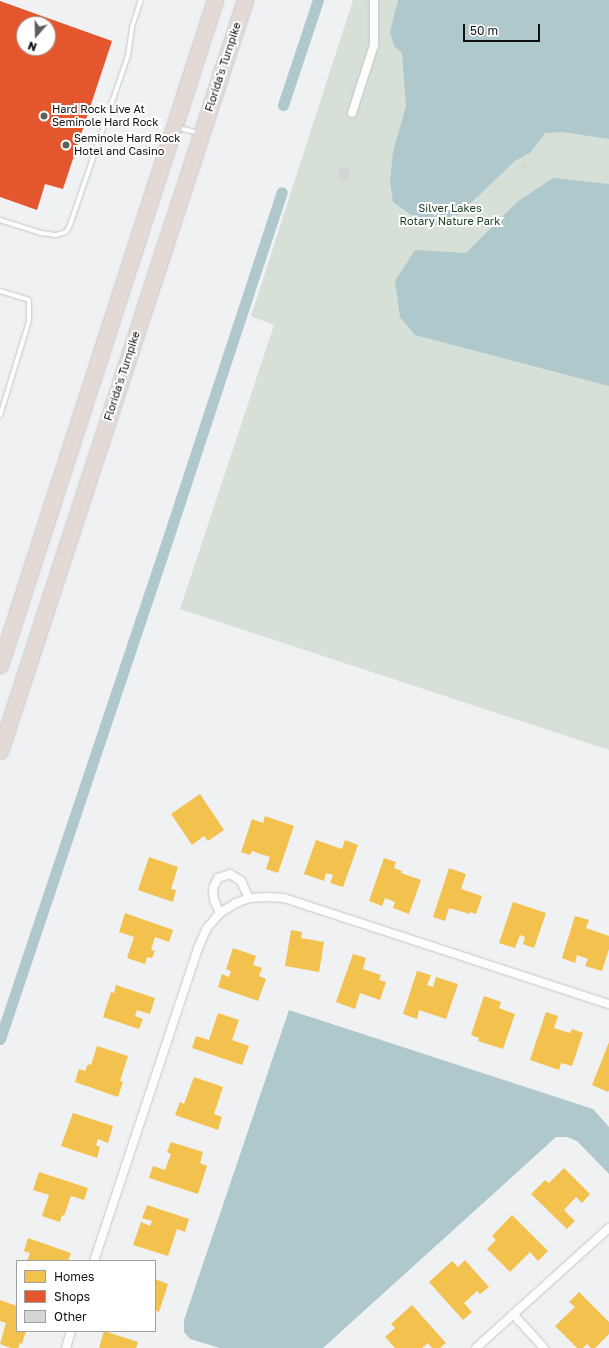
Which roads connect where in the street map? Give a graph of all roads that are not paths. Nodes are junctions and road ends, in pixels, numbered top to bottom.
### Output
1 (141, 0) edge
2 (216, 0) edge
3 (245, 0) edge
4 (374, 0) edge
5 (352, 113) dead end
6 (174, 126) junction
7 (201, 134) junction
8 (0, 220) edge
9 (0, 291) edge
10 (0, 416) edge
11 (0, 665) edge
12 (0, 751) edge
13 (249, 898) junction
14 (220, 913) junction
15 (609, 1004) edge
16 (609, 1228) edge
17 (94, 1260) edge
18 (513, 1314) junction
19 (71, 1332) edge
20 (66, 1348) edge
21 (476, 1348) edge
22 (544, 1348) edge

1 - 8 lane
2 - 6 highway
3 - 7 highway, Florida's Turnpike
4 - 5 street
6 - 7 lane
6 - 11 highway
7 - 12 highway, Florida's Turnpike
9 - 10 lane
13 - 14 street
13 - 14 street
13 - 15 street
14 - 17 street
16 - 18 street
18 - 21 street
18 - 22 street
19 - 20 street

